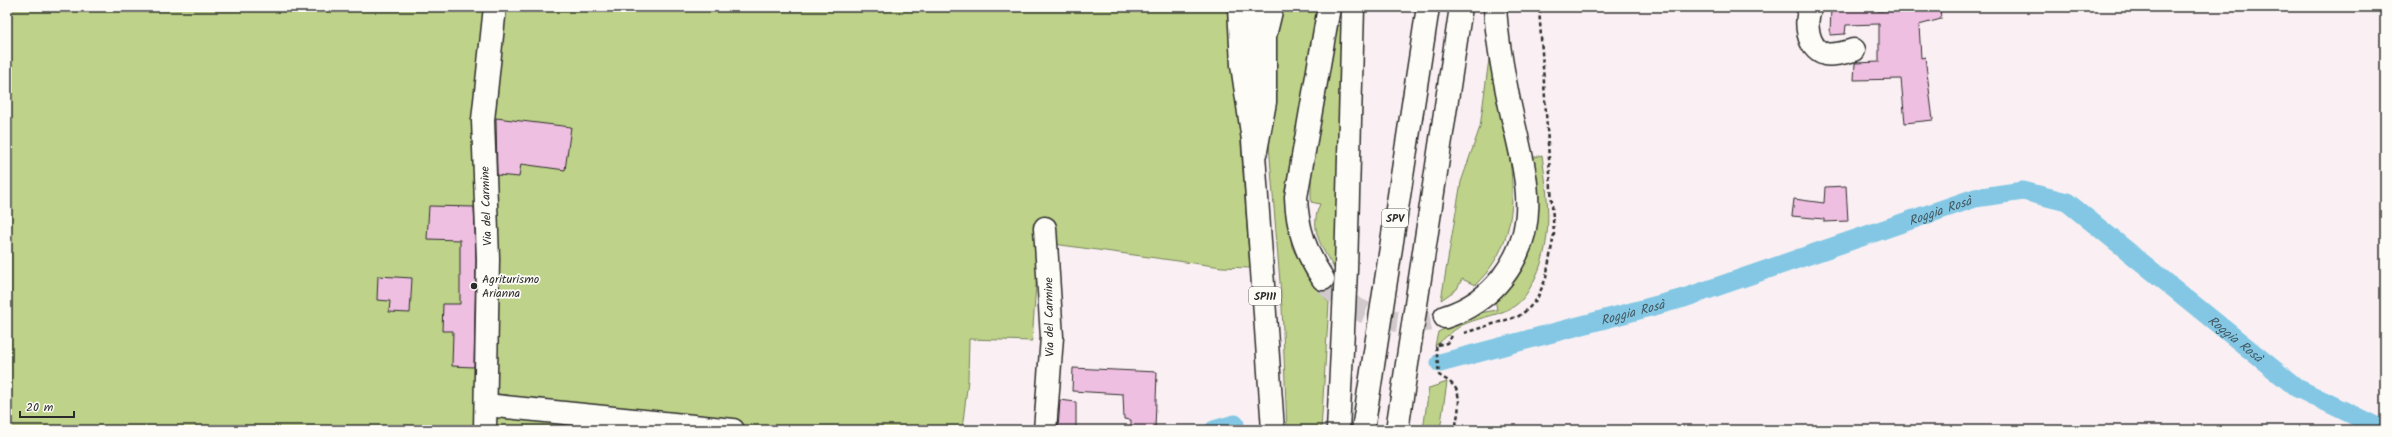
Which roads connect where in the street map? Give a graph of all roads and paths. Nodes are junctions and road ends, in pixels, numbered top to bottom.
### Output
1 (495, 7) edge
2 (1239, 7) edge
3 (1255, 7) edge
4 (1272, 7) edge
5 (1329, 7) edge
6 (1353, 7) edge
7 (1428, 7) edge
8 (1461, 7) edge
9 (1495, 7) edge
10 (1810, 7) edge
11 (1854, 50) dead end
12 (1253, 140) junction
13 (1254, 162) junction
14 (1045, 228) dead end
15 (1323, 279) tunnel mouth
16 (1445, 317) tunnel mouth
17 (1436, 346) dead end
18 (486, 405) junction
19 (485, 430) edge
20 (733, 430) edge
21 (1045, 430) edge
22 (1273, 430) edge
23 (1338, 430) edge
24 (1363, 430) edge
25 (1397, 430) edge
26 (1455, 430) edge

1 - 18 main road, Via del Carmine
2 - 12 main road, SP111
3 - 12 main road, SP111
4 - 13 main road
5 - 15 main road
6 - 23 main road
7 - 24 main road, SPV
8 - 25 main road
9 - 16 main road
10 - 11 main road
12 - 13 main road, SP111
13 - 22 main road, SP111
14 - 21 main road, Via del Carmine
17 - 26 path
18 - 19 main road, Via del Carmine
18 - 20 main road

